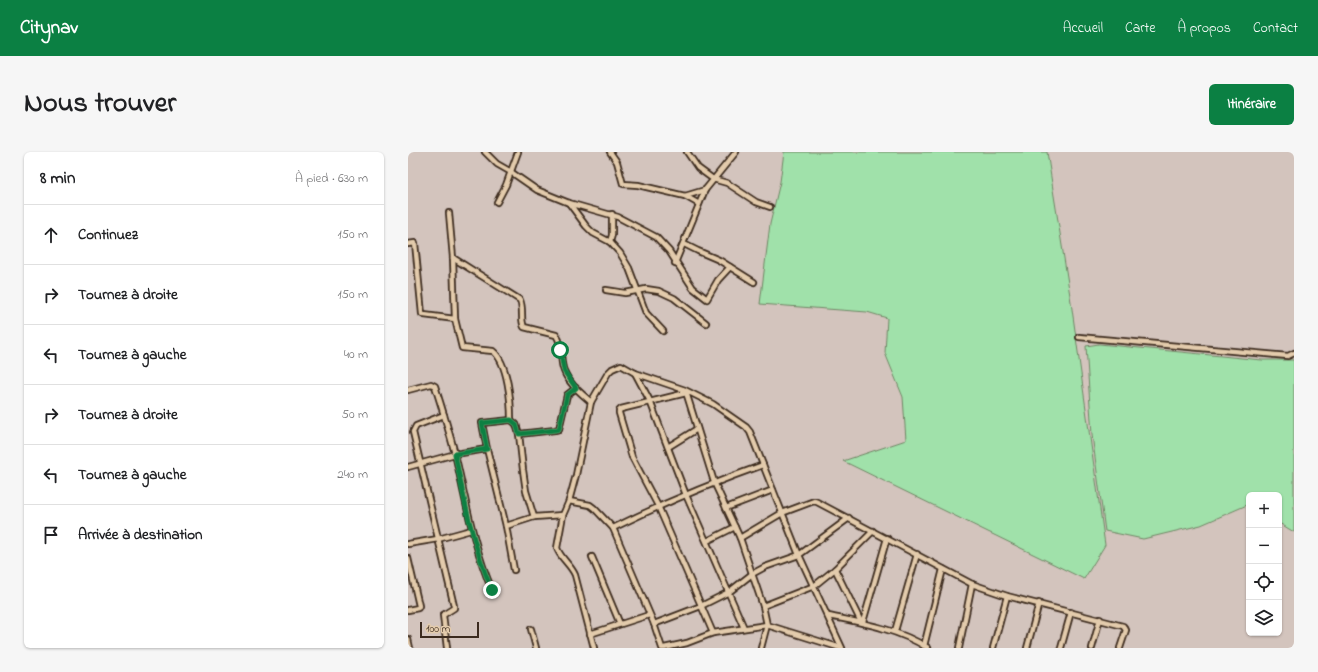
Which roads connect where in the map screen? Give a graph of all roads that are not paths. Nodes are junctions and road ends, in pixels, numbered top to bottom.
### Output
1 (485, 152) edge
2 (518, 152) edge
3 (610, 152) edge
4 (687, 152) edge
5 (736, 152) edge
6 (511, 172) junction
7 (713, 179) junction
8 (705, 190) junction
9 (685, 196) junction
10 (497, 202) dead end
11 (568, 203) junction
12 (699, 204) junction
13 (770, 207) dead end
14 (449, 213) dead end
15 (612, 214) junction
16 (610, 242) junction
17 (408, 244) edge
18 (684, 244) junction
19 (453, 258) junction
20 (675, 263) junction
21 (730, 267) junction
22 (754, 282) dead end
23 (606, 290) dead end
24 (638, 290) junction
25 (455, 319) junction
26 (706, 323) dead end
27 (663, 331) dead end
28 (1079, 337) dead end
29 (1294, 353) edge
30 (635, 373) junction
31 (576, 388) junction
32 (408, 390) edge
33 (686, 392) junction
34 (650, 401) junction
35 (591, 402) junction
36 (444, 415) junction
37 (511, 420) junction
38 (697, 428) junction
39 (519, 434) junction
40 (668, 447) junction
41 (487, 449) junction
42 (455, 454) junction
43 (421, 464) junction
44 (763, 465) junction
45 (408, 467) edge
46 (714, 482) junction
47 (773, 490) junction
48 (686, 495) junction
49 (569, 501) junction
50 (658, 506) junction
51 (726, 508) junction
52 (782, 512) junction
53 (563, 515) junction
54 (534, 517) junction
55 (849, 518) junction
56 (506, 526) junction
57 (735, 527) junction
58 (614, 528) junction
59 (471, 530) junction
60 (873, 531) junction
61 (740, 538) junction
62 (887, 538) junction
63 (438, 539) junction
64 (707, 541) junction
65 (408, 544) edge
66 (916, 554) junction
67 (800, 555) junction
68 (592, 556) dead end
69 (408, 558) edge
70 (835, 569) junction
71 (943, 569) junction
72 (514, 570) dead end
73 (752, 574) junction
74 (972, 584) junction
75 (814, 586) junction
76 (492, 590) dead end
77 (729, 592) junction
78 (1007, 596) junction
79 (1038, 603) junction
80 (701, 606) junction
81 (763, 606) junction
82 (408, 610) edge
83 (1071, 612) junction
84 (649, 615) junction
85 (828, 616) junction
86 (1100, 619) junction
87 (862, 622) junction
88 (620, 624) junction
89 (654, 624) junction
90 (767, 625) junction
91 (744, 628) junction
92 (530, 629) dead end
93 (895, 631) junction
94 (713, 633) junction
95 (590, 634) junction
96 (408, 639) edge
97 (926, 647) edge
98 (410, 648) edge
99 (447, 648) edge
100 (536, 648) edge
101 (594, 648) edge
102 (663, 648) edge
103 (761, 648) edge
104 (842, 648) edge
105 (959, 648) edge
106 (993, 648) edge
107 (1027, 648) edge
108 (1061, 648) edge
109 (1092, 648) edge
110 (1120, 648) edge

1 - 6 street
2 - 6 street
3 - 9 street
4 - 7 street
5 - 7 street
6 - 10 street
6 - 11 street
7 - 8 street
7 - 13 street
8 - 9 street
8 - 12 street
9 - 12 street
11 - 15 street
11 - 16 street
12 - 18 street
14 - 19 street
15 - 16 street
15 - 20 street
16 - 24 street
17 - 25 street
18 - 20 street
18 - 21 street
19 - 25 street
19 - 31 street
20 - 21 street
21 - 22 street
23 - 24 street
24 - 26 street
24 - 27 street
25 - 37 street
28 - 29 street
30 - 33 street
30 - 34 street
30 - 35 street
31 - 35 street
31 - 39 street
32 - 36 street
33 - 34 street
33 - 38 street
33 - 44 street
34 - 40 street
34 - 50 street
35 - 49 street
36 - 42 street
36 - 43 street
37 - 39 street
37 - 41 street
38 - 40 street
38 - 46 street
39 - 54 street
40 - 48 street
41 - 42 street
41 - 56 street
42 - 43 street
42 - 59 street
43 - 45 street
43 - 63 street
44 - 46 street
44 - 47 street
46 - 48 street
46 - 51 street
47 - 51 street
47 - 52 street
48 - 50 street
48 - 64 street
49 - 53 street
49 - 58 street
50 - 58 street
50 - 80 street
51 - 57 street
52 - 55 street
52 - 61 street
52 - 67 street
53 - 54 street
53 - 95 street
54 - 56 street
55 - 60 street
55 - 67 street
56 - 72 street
57 - 61 street
57 - 64 street
58 - 84 street
59 - 63 street
59 - 76 street
60 - 62 street
60 - 70 street
61 - 73 street
62 - 66 street
62 - 87 street
63 - 65 street
63 - 99 street
64 - 77 street
66 - 71 street
66 - 93 street
67 - 73 street
67 - 75 street
68 - 88 street
69 - 82 street
70 - 75 street
70 - 87 street
71 - 74 street
71 - 97 street
73 - 77 street
73 - 81 street
74 - 78 street
74 - 105 street
75 - 81 street
75 - 85 street
77 - 80 street
77 - 91 street
78 - 79 street
78 - 106 street
79 - 83 street
79 - 107 street
80 - 89 street
80 - 94 street
81 - 90 street
83 - 86 street
83 - 108 street
84 - 88 street
84 - 89 street
85 - 87 street
85 - 104 street
86 - 109 street
86 - 110 street
87 - 93 street
88 - 95 street
89 - 102 street
90 - 91 street
90 - 103 street
90 - 104 street
91 - 94 street
92 - 100 street
93 - 97 street
94 - 102 street
95 - 101 street
96 - 98 street

